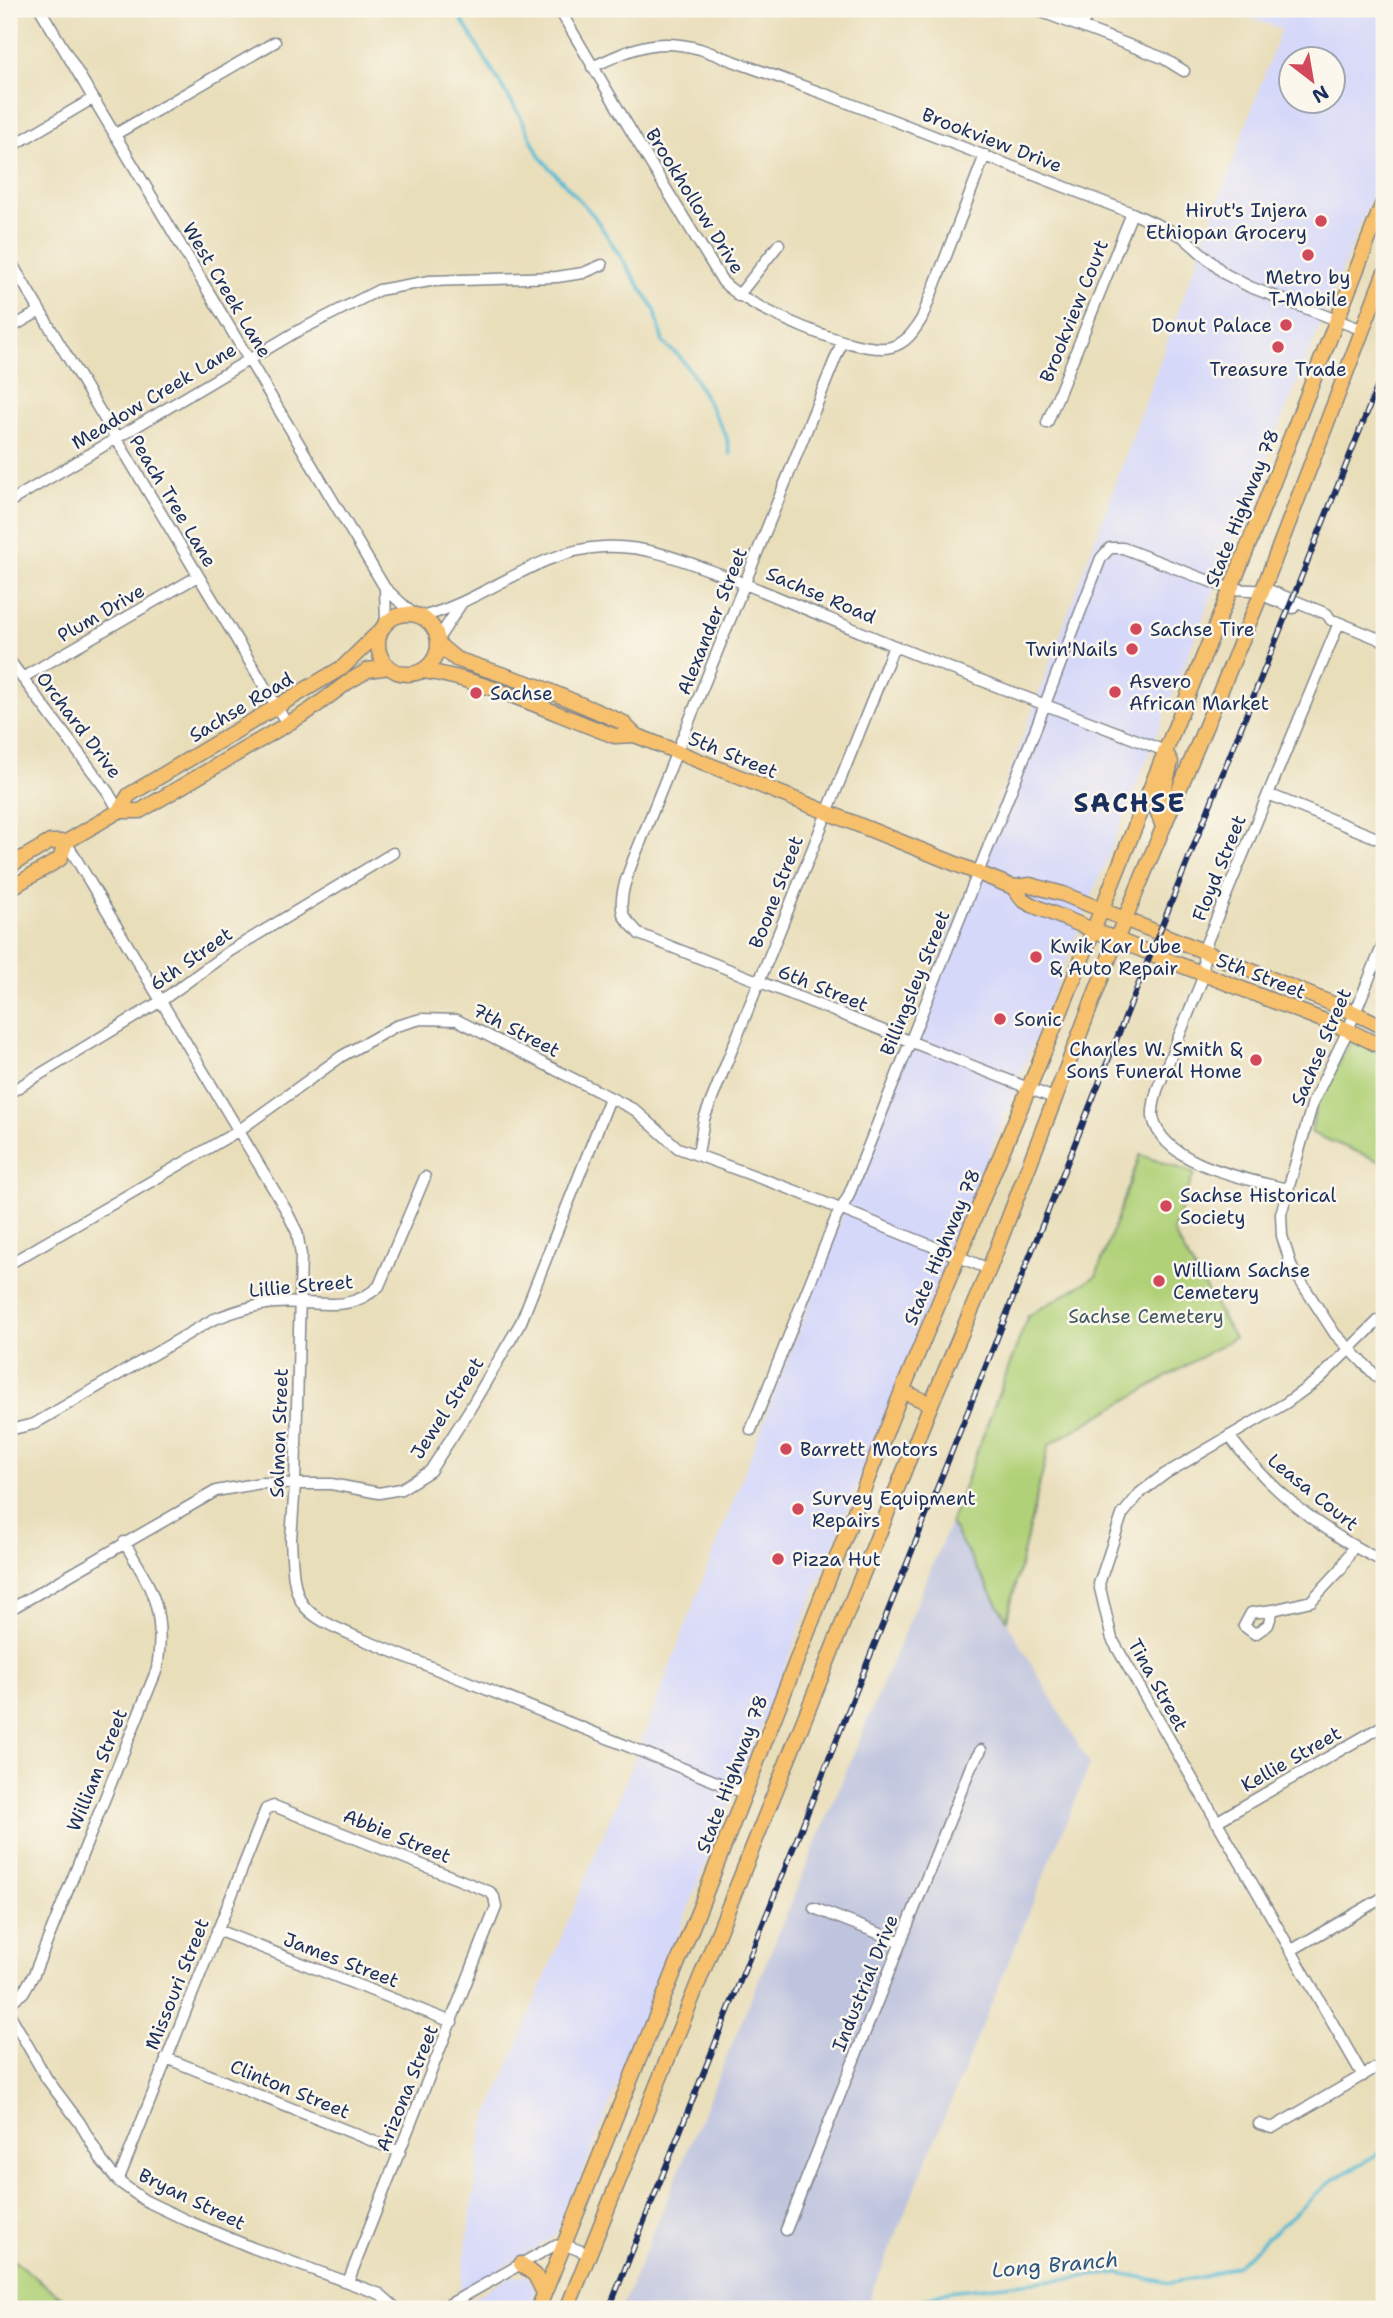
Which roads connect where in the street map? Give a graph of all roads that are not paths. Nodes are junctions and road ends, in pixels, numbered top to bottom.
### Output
1 (40, 9) edge
2 (559, 9) edge
3 (1034, 9) edge
4 (1089, 9) edge
5 (1082, 26) junction
6 (275, 43) dead end
7 (592, 67) junction
8 (1184, 71) dead end
9 (92, 99) junction
10 (114, 135) junction
11 (9, 148) edge
12 (985, 155) junction
13 (1384, 200) edge
14 (1132, 213) junction
15 (779, 244) dead end
16 (9, 259) edge
17 (602, 265) dead end
18 (1384, 274) edge
19 (738, 296) junction
20 (40, 311) junction
21 (1338, 320) junction
22 (9, 328) edge
23 (1363, 330) junction
24 (842, 342) junction
25 (248, 360) junction
26 (1047, 423) dead end
27 (116, 439) junction
28 (9, 502) edge
29 (198, 576) junction
30 (746, 584) junction
31 (385, 588) junction
32 (1230, 589) junction
33 (1262, 592) junction
34 (461, 604) junction
35 (417, 616) junction
36 (1335, 621) junction
37 (383, 627) junction
38 (1384, 641) edge
39 (439, 642) junction
40 (894, 646) junction
41 (9, 660) edge
42 (389, 667) junction
43 (424, 671) junction
44 (22, 678) junction
45 (1045, 704) junction
46 (276, 708) junction
47 (286, 724) junction
48 (635, 735) junction
49 (1165, 751) junction
50 (677, 753) junction
51 (1268, 794) junction
52 (119, 811) junction
53 (827, 814) junction
54 (1163, 825) junction
55 (1384, 841) edge
56 (66, 842) junction
57 (393, 853) dead end
58 (9, 866) edge
59 (978, 873) junction
60 (1013, 887) junction
61 (9, 889) edge
62 (1101, 909) junction
63 (624, 915) joint
64 (1124, 919) junction
65 (1093, 930) junction
66 (1115, 940) junction
67 (1384, 942) edge
68 (1203, 951) junction
69 (1242, 967) junction
70 (1204, 975) junction
71 (760, 981) junction
72 (1234, 986) junction
73 (161, 1001) junction
74 (1355, 1013) junction
75 (1384, 1027) edge
76 (1348, 1030) junction
77 (911, 1042) junction
78 (1384, 1048) edge
79 (1029, 1089) junction
80 (9, 1093) edge
81 (610, 1098) junction
82 (1056, 1099) junction
83 (238, 1131) junction
84 (698, 1154) junction
85 (425, 1177) dead end
86 (1287, 1189) junction
87 (841, 1210) junction
88 (959, 1257) junction
89 (9, 1264) edge
90 (989, 1269) junction
91 (301, 1304) junction
92 (1384, 1315) edge
93 (1349, 1350) junction
94 (1384, 1384) edge
95 (902, 1391) junction
96 (931, 1404) junction
97 (9, 1430) edge
98 (751, 1430) dead end
99 (1229, 1436) junction
100 (295, 1484) junction
101 (124, 1542) junction
102 (1353, 1547) junction
103 (1384, 1562) edge
104 (9, 1610) edge
105 (1273, 1610) dead end
106 (1384, 1725) edge
107 (981, 1750) dead end
108 (744, 1793) junction
109 (274, 1806) joint
110 (1216, 1822) junction
111 (1384, 1897) edge
112 (496, 1907) joint
113 (814, 1908) dead end
114 (217, 1930) junction
115 (901, 1942) junction
116 (1290, 1951) junction
117 (9, 2003) edge
118 (9, 2013) edge
119 (452, 2022) junction
120 (166, 2058) junction
121 (1384, 2063) edge
122 (1363, 2076) junction
123 (1259, 2123) dead end
124 (400, 2152) junction
125 (118, 2181) junction
126 (786, 2230) dead end
127 (565, 2245) junction
128 (589, 2254) junction
129 (521, 2264) junction
130 (348, 2282) junction
131 (544, 2293) junction
132 (397, 2309) edge
133 (441, 2309) edge
134 (538, 2309) edge
135 (567, 2309) edge

1 - 9 street, West Creek Lane
2 - 7 street, Brookhollow Drive
3 - 5 street
4 - 5 street
5 - 8 street
6 - 10 street
7 - 12 street, Brookview Drive
7 - 19 street, Brookhollow Drive
9 - 10 street, West Creek Lane
9 - 11 street
10 - 25 street, West Creek Lane
12 - 14 street, Brookview Drive
12 - 24 street, Brookhollow Drive
13 - 21 main road, State Highway 78
14 - 21 street, Brookview Drive
14 - 26 street, Brookview Court
15 - 19 street
16 - 20 street, Peach Tree Lane
17 - 25 street, Meadow Creek Lane
18 - 23 main road
19 - 24 street, Brookhollow Drive
20 - 22 street
20 - 27 street, Peach Tree Lane
21 - 23 street, Brookview Drive
21 - 32 main road, State Highway 78
23 - 33 main road
24 - 30 street, Alexander Street
25 - 27 street, Meadow Creek Lane
25 - 31 street, West Creek Lane
27 - 28 street, Meadow Creek Lane
27 - 29 street, Peach Tree Lane
29 - 44 street, Plum Drive
29 - 46 street, Peach Tree Lane
30 - 34 street, Sachse Road
30 - 40 street, Sachse Road
30 - 50 street, Alexander Street
31 - 35 street, West Creek Lane
31 - 37 street, West Creek Lane
32 - 33 street
32 - 45 street, Billingsley Street
32 - 49 main road, State Highway 78
33 - 36 street
33 - 54 main road
34 - 35 street, Sachse Road
34 - 39 street, Sachse Road
35 - 37 main road
35 - 39 main road
36 - 38 street
36 - 51 street, Floyd Street
37 - 42 main road
37 - 46 main road, Sachse Road
39 - 43 main road
39 - 48 main road, 5th Street
40 - 45 street, Sachse Road
40 - 53 street, Boone Street
41 - 44 street, Orchard Drive
42 - 43 main road
42 - 47 main road, Sachse Road
43 - 48 main road, 5th Street
44 - 52 street, Orchard Drive
45 - 49 street, Sachse Road
45 - 59 street, Billingsley Street
46 - 47 street, Peach Tree Lane
46 - 52 main road, Sachse Road
47 - 52 main road, Sachse Road
48 - 50 main road, 5th Street
49 - 54 main road
49 - 62 main road, State Highway 78
50 - 53 main road, 5th Street
50 - 63 street, Alexander Street
51 - 55 street
51 - 68 street, Floyd Street
52 - 56 main road, Sachse Road
53 - 59 main road, 5th Street
53 - 71 street, Boone Street
54 - 64 main road
56 - 58 main road, Sachse Road
56 - 61 main road, Sachse Road
56 - 73 street, Salmon Street
57 - 73 street, 6th Street
59 - 60 main road, 5th Street
59 - 77 street, Billingsley Street
60 - 62 main road, 5th Street
60 - 65 main road, 5th Street
62 - 64 main road, 5th Street
62 - 65 main road, State Highway 78
63 - 71 street, 6th Street
64 - 66 main road
64 - 68 main road, 5th Street
65 - 66 main road, 5th Street
65 - 79 main road, State Highway 78
66 - 70 main road, 5th Street
66 - 82 main road
67 - 74 street, Sachse Street
68 - 69 main road, 5th Street
68 - 70 street, Floyd Street
69 - 72 main road
69 - 74 main road, 5th Street
70 - 72 main road, 5th Street
70 - 86 street, Floyd Street
71 - 77 street, 6th Street
71 - 84 street, Boone Street
72 - 76 main road, 5th Street
73 - 80 street, 6th Street
73 - 83 street, Salmon Street
74 - 75 main road, 5th Street
74 - 76 street, Sachse Street
76 - 78 main road, 5th Street
76 - 86 street, Sachse Street
77 - 79 street, 6th Street
77 - 87 street, Billingsley Street
79 - 82 street, 6th Street
79 - 88 main road, State Highway 78
81 - 83 street, 7th Street
81 - 84 street, 7th Street
81 - 100 street, Jewel Street
82 - 90 main road
83 - 89 street, 7th Street
83 - 91 street, Salmon Street
84 - 87 street, 7th Street
85 - 91 street, Lillie Street
86 - 93 street, Sachse Street
87 - 88 street, 7th Street
87 - 98 street, Billingsley Street
88 - 90 street, 7th Street
88 - 95 main road, State Highway 78
90 - 96 main road
91 - 97 street, Lillie Street
91 - 100 street, Salmon Street
92 - 93 street, Tina Street
93 - 94 street, Sachse Street
93 - 99 street, Tina Street
95 - 96 main road
95 - 108 main road, State Highway 78
96 - 128 main road
99 - 102 street, Leasa Court
99 - 110 street, Tina Street
100 - 101 street, Jewel Street
100 - 108 street, Salmon Street
101 - 104 street, Jewel Street
101 - 117 street, William Street
102 - 103 street, Leasa Court
102 - 105 street
106 - 110 street, Kellie Street
107 - 115 street, Industrial Drive
108 - 127 main road, State Highway 78
109 - 112 street, Abbie Street
109 - 114 street, Missouri Street
110 - 116 street, Tina Street
111 - 116 street
112 - 119 street, Arizona Street
113 - 115 street
114 - 119 street, James Street
114 - 120 street, Missouri Street
115 - 126 street, Industrial Drive
116 - 122 street, Tina Street
118 - 125 street, Bryan Street
119 - 124 street, Arizona Street
120 - 124 street, Clinton Street
120 - 125 street, Missouri Street
121 - 122 street
122 - 123 street
124 - 130 street, Arizona Street
125 - 130 street, Bryan Street
127 - 128 street
127 - 129 street
127 - 131 main road, State Highway 78
128 - 135 main road
129 - 131 main road
129 - 133 street
130 - 132 street, Bryan Street
131 - 134 main road, State Highway 78

